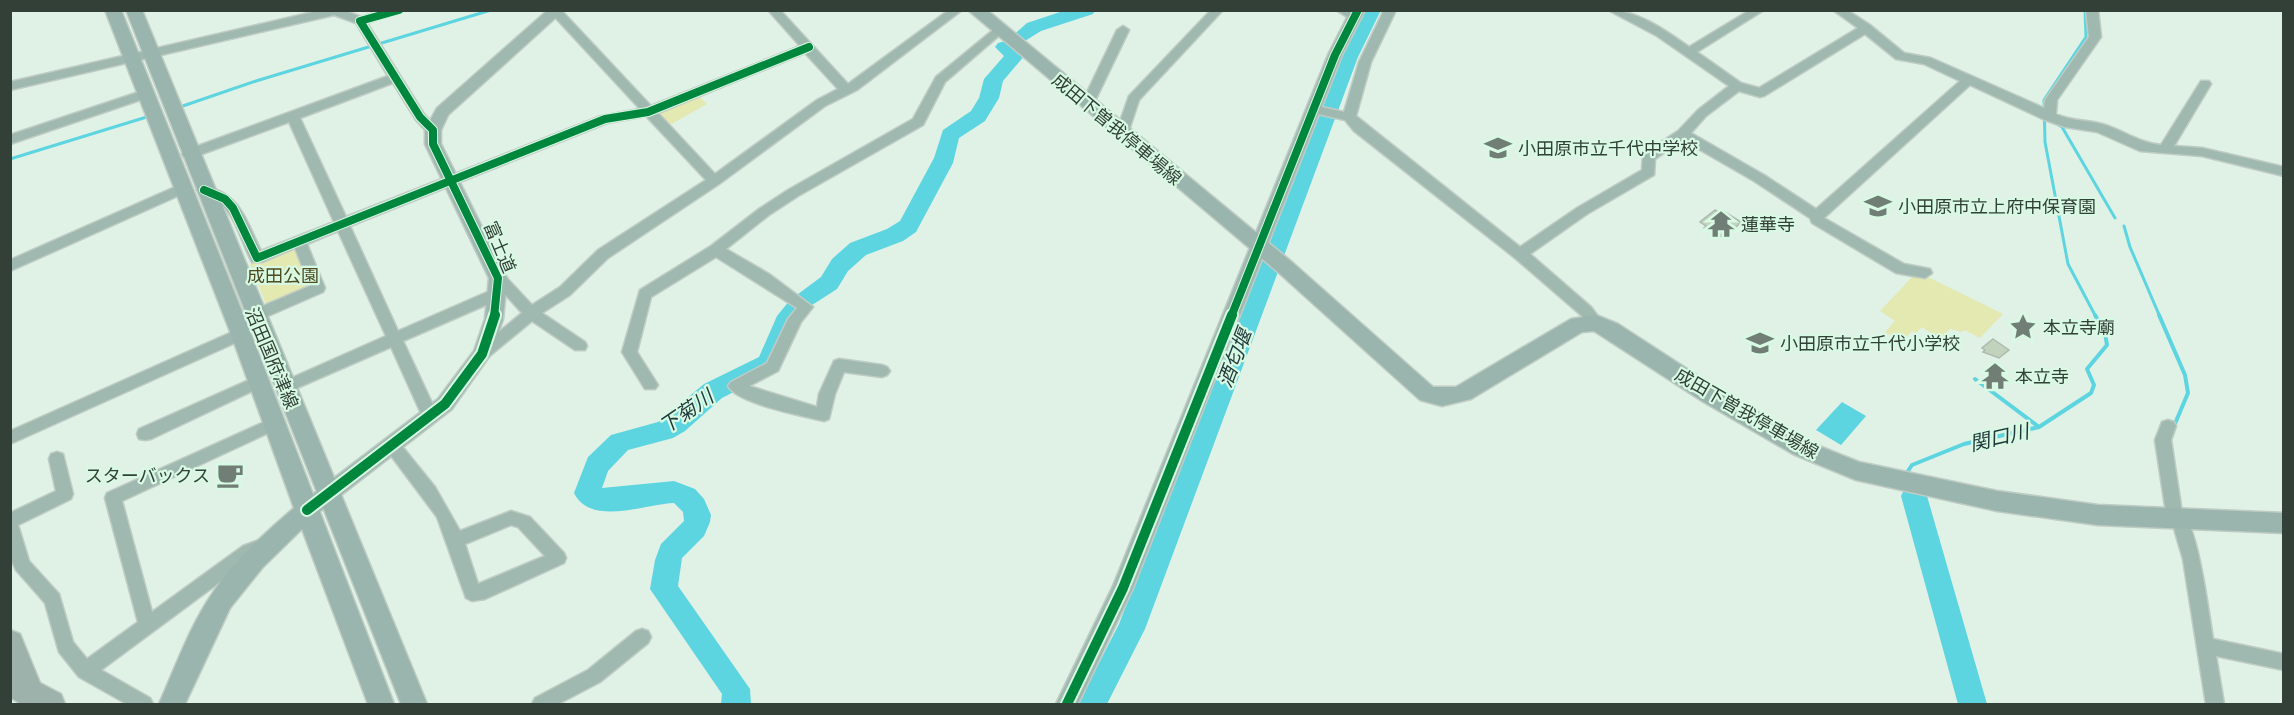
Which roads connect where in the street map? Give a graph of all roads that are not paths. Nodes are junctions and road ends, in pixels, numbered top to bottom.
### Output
1 (113, 10) edge
2 (134, 10) edge
3 (399, 10) edge
4 (773, 10) edge
5 (957, 10) edge
6 (976, 10) edge
7 (1218, 10) edge
8 (1390, 10) edge
9 (1613, 10) edge
10 (1759, 10) edge
11 (1838, 10) edge
12 (2092, 10) edge
13 (334, 11) edge
14 (556, 11) edge
15 (1351, 13) edge
16 (360, 21) junction
17 (1866, 28) junction
18 (998, 30) junction
19 (1124, 30) dead end
20 (808, 46) junction
21 (1690, 51) junction
22 (150, 53) junction
23 (131, 57) junction
24 (395, 78) junction
25 (1968, 80) junction
26 (2205, 84) dead end
27 (10, 86) edge
28 (1737, 86) junction
29 (847, 91) junction
30 (145, 94) junction
31 (1088, 105) junction
32 (1313, 109) junction
33 (164, 112) junction
34 (648, 112) junction
35 (2044, 114) junction
36 (292, 115) junction
37 (1344, 116) junction
38 (433, 130) junction
39 (1122, 133) junction
40 (1683, 134) junction
41 (10, 140) edge
42 (2165, 149) junction
43 (189, 154) junction
44 (2283, 172) edge
45 (452, 181) junction
46 (714, 181) junction
47 (194, 189) junction
48 (1817, 216) junction
49 (342, 224) junction
50 (298, 242) junction
51 (1259, 246) junction
52 (716, 250) junction
53 (1520, 254) junction
54 (10, 266) edge
55 (1925, 273) dead end
56 (497, 286) junction
57 (531, 313) junction
58 (254, 316) junction
59 (1596, 323) junction
60 (241, 334) junction
61 (394, 338) junction
62 (580, 346) dead end
63 (482, 354) junction
64 (882, 372) dead end
65 (258, 382) junction
66 (650, 385) dead end
67 (285, 387) junction
68 (430, 416) junction
69 (273, 424) junction
70 (2168, 426) dead end
71 (146, 434) dead end
72 (10, 438) edge
73 (391, 445) junction
74 (57, 459) dead end
75 (329, 492) junction
76 (307, 510) junction
77 (2177, 519) junction
78 (10, 523) edge
79 (2283, 523) edge
80 (454, 541) junction
81 (269, 543) junction
82 (12, 544) edge
83 (147, 624) junction
84 (642, 637) dead end
85 (10, 644) edge
86 (2204, 645) junction
87 (2283, 663) edge
88 (85, 671) junction
89 (31, 693) edge
90 (144, 705) edge
91 (172, 705) edge
92 (381, 705) edge
93 (414, 705) edge
94 (542, 705) edge
95 (1067, 705) edge
96 (2215, 705) edge

1 - 23 main road, 沼田国府津線
2 - 22 main road, 沼田国府津線
3 - 16 street
4 - 20 street
5 - 29 street
6 - 18 main road, 成田下曽我停車場線
7 - 39 street
8 - 37 street
9 - 21 street
10 - 21 street
11 - 17 street
12 - 35 street
13 - 16 street
13 - 22 street
14 - 34 street
14 - 38 street
15 - 32 street
16 - 24 street, 富士道
17 - 25 street
17 - 28 street
18 - 31 main road, 成田下曽我停車場線
18 - 52 street
19 - 31 street
20 - 29 street
20 - 34 street
21 - 28 street
22 - 23 street
22 - 33 main road, 沼田国府津線
23 - 27 street
23 - 30 main road, 沼田国府津線
24 - 36 street
24 - 38 street, 富士道
25 - 35 street
25 - 48 street
26 - 42 street
28 - 40 street
29 - 46 street
30 - 33 main road, 沼田国府津線
30 - 41 street
31 - 39 main road, 成田下曽我停車場線
32 - 37 street
32 - 51 street
33 - 43 main road, 沼田国府津線
33 - 47 main road, 沼田国府津線
34 - 45 street
34 - 46 street
35 - 42 street
36 - 43 street
36 - 49 street
37 - 53 street
38 - 45 street, 富士道
39 - 51 main road, 成田下曽我停車場線
40 - 48 street
40 - 53 street
42 - 44 street
43 - 47 main road, 沼田国府津線
45 - 49 street
45 - 56 street, 富士道
46 - 57 street
47 - 50 street
47 - 54 street
47 - 58 main road, 沼田国府津線
47 - 60 main road, 沼田国府津線
48 - 55 street
49 - 50 street
49 - 61 street
50 - 58 street
51 - 59 main road, 成田下曽我停車場線
51 - 95 street
52 - 64 street
52 - 66 street
53 - 59 street
56 - 57 street
56 - 61 street
56 - 63 street, 富士道
57 - 62 street
57 - 63 street
58 - 67 main road, 沼田国府津線
59 - 77 main road, 成田下曽我停車場線
60 - 65 main road, 沼田国府津線
60 - 72 street
61 - 67 street
61 - 68 street
63 - 68 street, 富士道
65 - 69 main road, 沼田国府津線
65 - 71 street
67 - 75 main road, 沼田国府津線
68 - 73 street, 富士道
69 - 76 main road, 沼田国府津線
69 - 83 street
70 - 77 street
73 - 75 street, 富士道
73 - 80 street
74 - 78 street
75 - 76 street, 富士道
75 - 93 main road, 沼田国府津線
76 - 81 main road
76 - 92 main road, 沼田国府津線
77 - 79 main road, 成田下曽我停車場線
77 - 86 street
78 - 82 street
80 - 80 street
81 - 83 street
81 - 91 main road
82 - 88 street
83 - 88 street
84 - 94 street
85 - 89 highway
86 - 87 street
86 - 96 street
88 - 90 street

